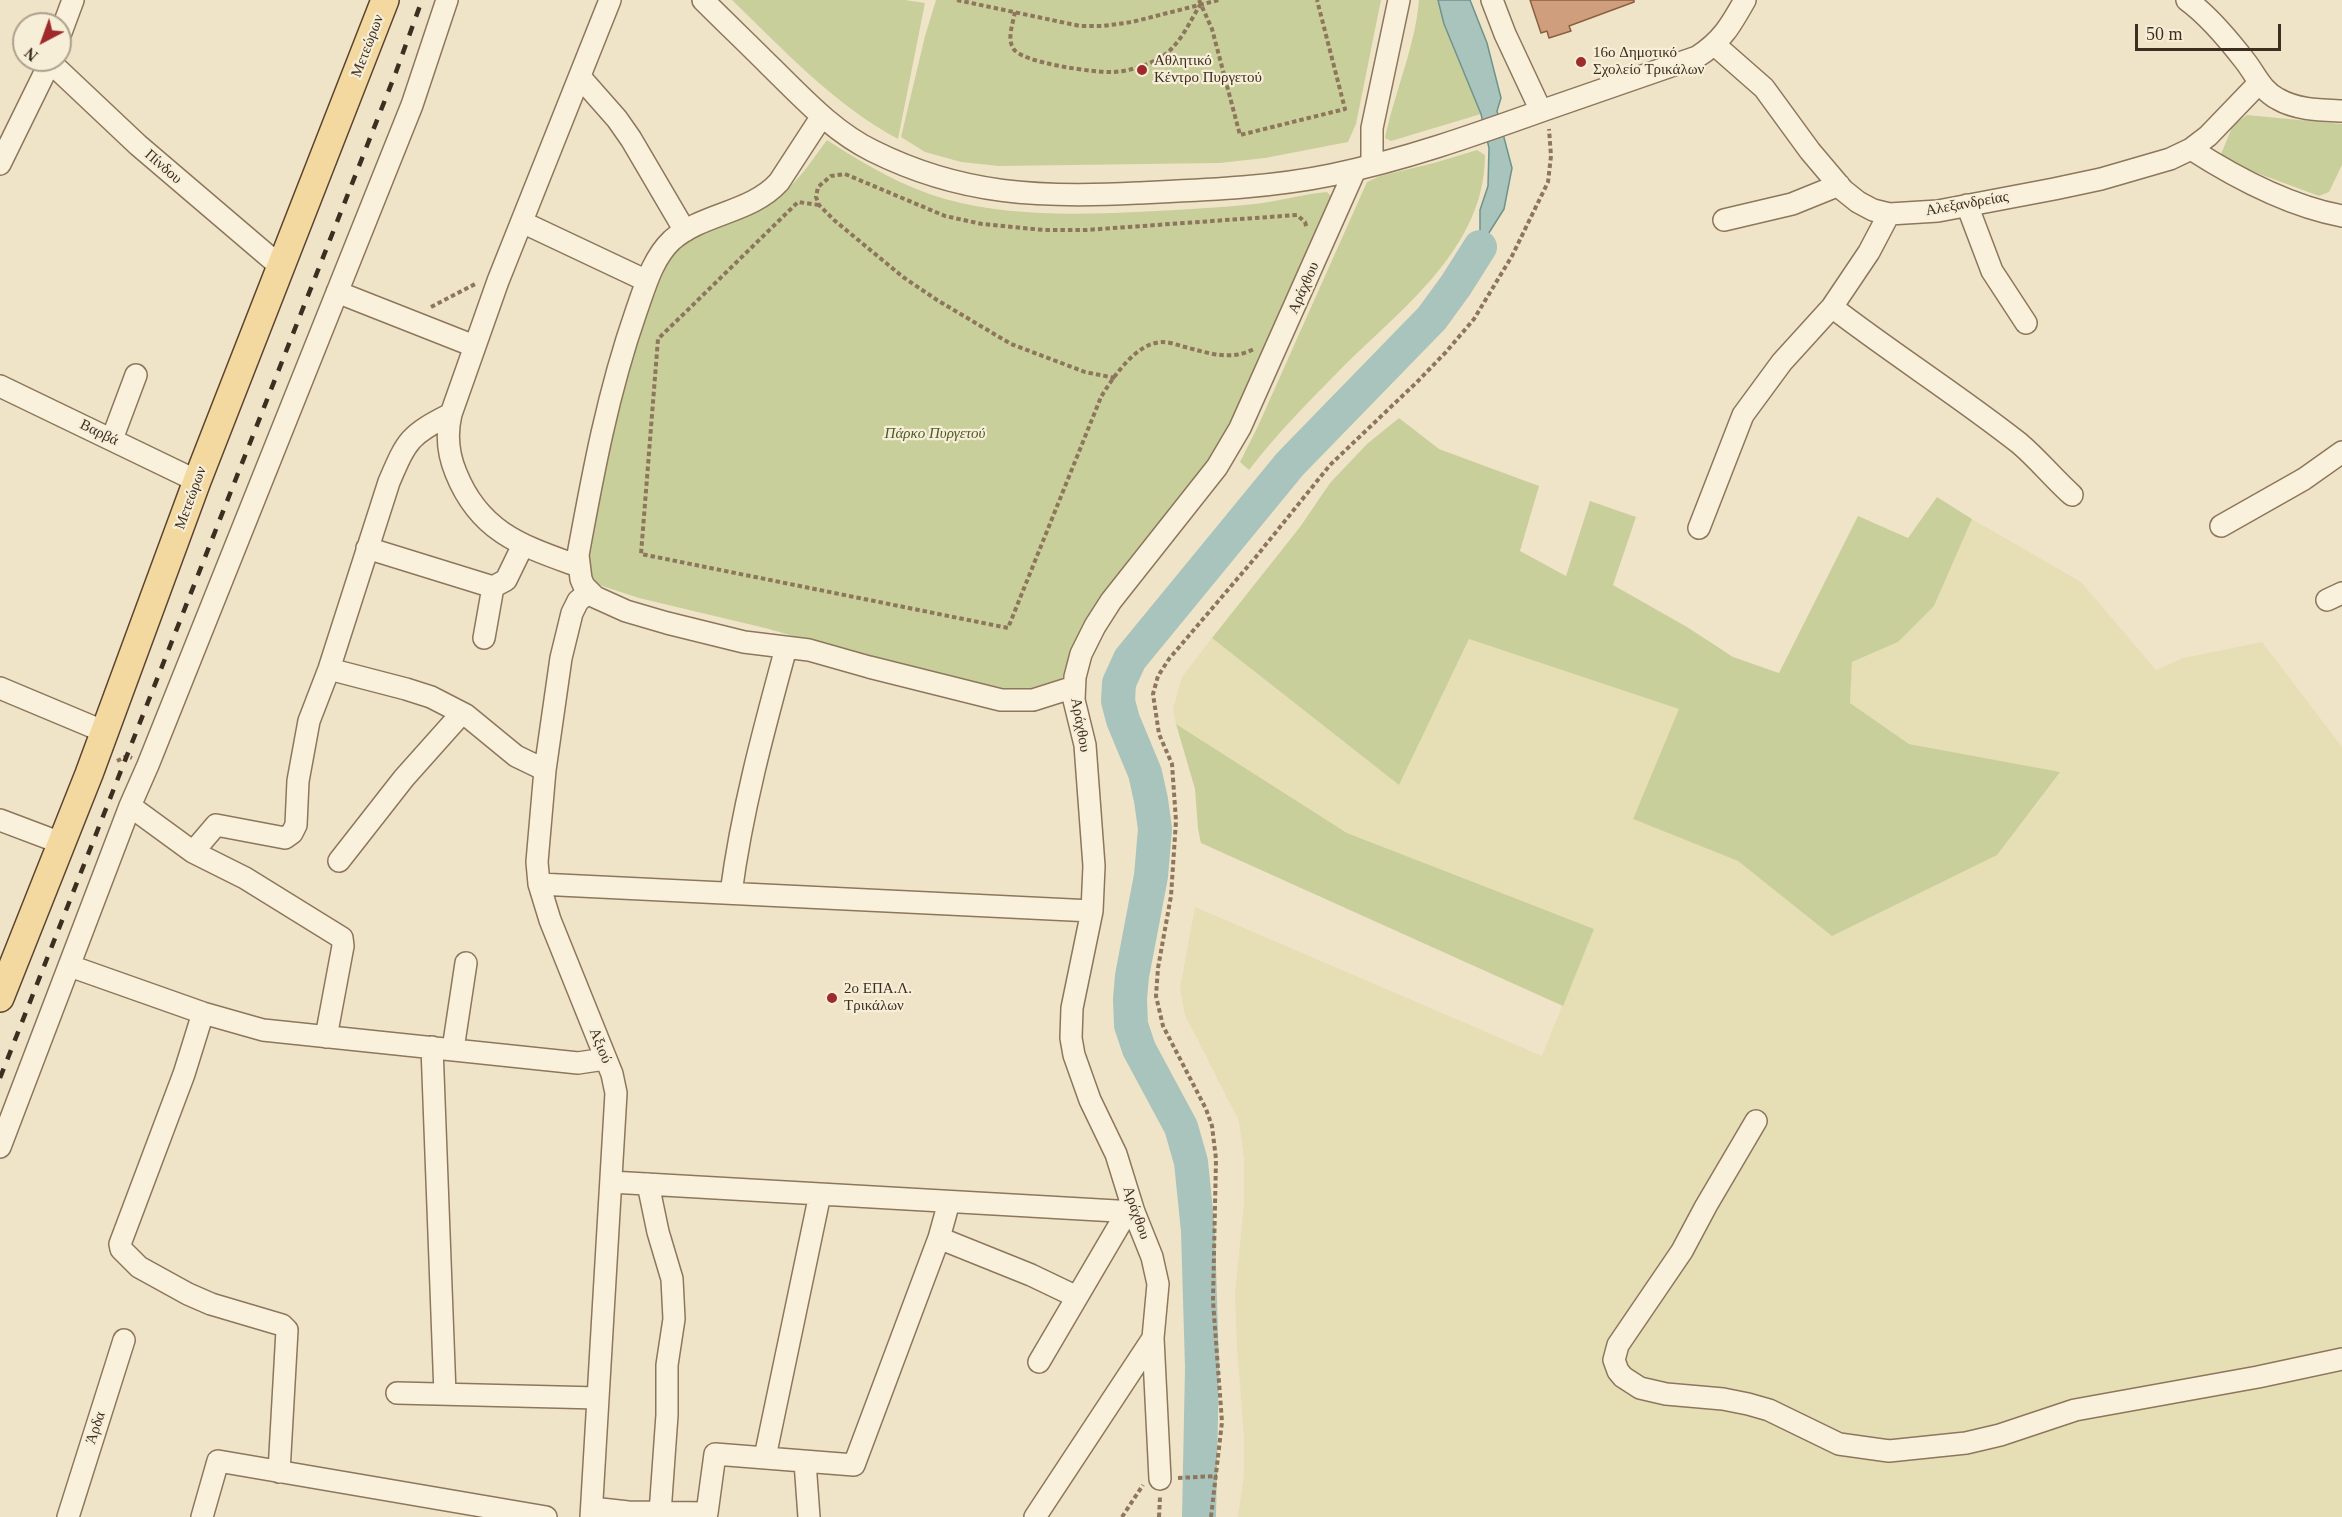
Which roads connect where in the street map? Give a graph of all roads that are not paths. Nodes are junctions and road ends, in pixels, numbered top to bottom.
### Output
1 (385, 0) edge
2 (447, 0) edge
3 (610, 0) edge
4 (703, 0) edge
5 (1399, 0) edge
6 (1492, 0) edge
7 (1745, 0) edge
8 (2187, 0) edge
9 (1715, 45) junction
10 (45, 72) edge
11 (62, 72) edge
12 (580, 77) junction
13 (2259, 83) junction
14 (2342, 111) edge
15 (1534, 114) junction
16 (822, 116) junction
17 (2191, 149) junction
18 (0, 164) edge
19 (1364, 167) junction
20 (1839, 185) junction
21 (1967, 205) junction
22 (1889, 214) junction
23 (2342, 216) edge
24 (1724, 220) dead end
25 (522, 222) junction
26 (685, 231) junction
27 (281, 267) junction
28 (647, 281) junction
29 (337, 292) junction
30 (1832, 307) junction
31 (2026, 324) dead end
32 (474, 346) junction
33 (136, 375) dead end
34 (0, 386) edge
35 (451, 414) junction
36 (112, 439) junction
37 (2342, 452) edge
38 (197, 481) junction
39 (2072, 495) dead end
40 (2221, 526) dead end
41 (1700, 528) dead end
42 (523, 545) junction
43 (367, 548) junction
44 (578, 566) junction
45 (493, 587) junction
46 (589, 592) junction
47 (484, 638) dead end
48 (786, 648) junction
49 (329, 669) junction
50 (1074, 687) junction
51 (0, 688) edge
52 (462, 713) junction
53 (105, 732) junction
54 (545, 770) junction
55 (130, 806) junction
56 (0, 820) edge
57 (62, 843) junction
58 (193, 852) junction
59 (339, 861) dead end
60 (539, 884) junction
61 (730, 893) junction
62 (1092, 911) junction
63 (466, 963) dead end
64 (70, 966) junction
65 (5, 969) edge
66 (0, 998) edge
67 (203, 1013) junction
68 (326, 1037) junction
69 (432, 1047) junction
70 (453, 1049) junction
71 (605, 1059) junction
72 (1756, 1121) dead end
73 (0, 1147) edge
74 (611, 1182) junction
75 (648, 1184) junction
76 (820, 1194) junction
77 (949, 1202) junction
78 (1130, 1212) junction
79 (939, 1238) junction
80 (1077, 1297) junction
81 (1153, 1338) junction
82 (124, 1340) dead end
83 (2342, 1359) edge
84 (1039, 1362) dead end
85 (397, 1393) dead end
86 (445, 1394) junction
87 (598, 1398) junction
88 (765, 1457) junction
89 (806, 1462) junction
90 (279, 1472) junction
91 (1160, 1479) road end
92 (462, 1510) edge
93 (591, 1513) edge
94 (660, 1513) junction
95 (68, 1517) edge
96 (202, 1517) edge
97 (546, 1517) edge
98 (809, 1517) edge
99 (1035, 1517) edge

1 - 27 main road, Μετεώρων
2 - 29 street
3 - 12 street
4 - 16 street
5 - 19 street
6 - 15 street
7 - 9 street
8 - 13 street
9 - 15 street
9 - 20 street, Αλεξανδρείας
10 - 18 street
11 - 27 street, Πίνδου
12 - 25 street
12 - 26 street
13 - 14 street
13 - 17 street, Αλεξανδρείας
15 - 19 street
16 - 19 street
16 - 26 street
17 - 21 street, Αλεξανδρείας
17 - 23 street
19 - 50 street, Αράχθου
20 - 22 street, Αλεξανδρείας
20 - 24 street
21 - 22 street, Αλεξανδρείας
21 - 31 street
22 - 30 street
25 - 28 street
25 - 32 street
26 - 28 street
27 - 38 main road, Μετεώρων
28 - 44 street
29 - 32 street
29 - 55 street
30 - 39 street
30 - 41 street
32 - 35 street
33 - 36 street
34 - 36 street, Βαρβά
35 - 42 street
35 - 43 street
36 - 38 street, Βαρβά
37 - 40 street
38 - 53 main road, Μετεώρων
42 - 44 street
42 - 45 street
43 - 45 street
43 - 49 street
44 - 46 street
45 - 47 street
46 - 48 street
46 - 54 street, Αξιού
48 - 50 street
48 - 61 street
49 - 52 street
49 - 58 street
50 - 62 street, Αράχθου
51 - 53 street
52 - 54 street
52 - 59 street
53 - 57 main road, Μετεώρων
54 - 60 street, Αξιού
55 - 58 street
55 - 64 street
56 - 57 street
57 - 65 main road, Μετεώρων
58 - 68 street
60 - 61 street
60 - 71 street, Αξιού
61 - 62 street
62 - 78 street, Αράχθου
63 - 70 street
64 - 67 street
64 - 73 street
65 - 66 main road, Μετεώρων
67 - 68 street
67 - 90 street
68 - 69 street
69 - 70 street
69 - 86 street
70 - 71 street
71 - 74 street, Αξιού
72 - 83 street
74 - 75 street
74 - 87 street, Αξιού
75 - 76 street
75 - 94 street
76 - 77 street
76 - 88 street
77 - 78 street
77 - 79 street
78 - 80 street
78 - 81 street, Αράχθου
79 - 80 street
79 - 89 street
80 - 84 street
81 - 91 street, Αράχθου
81 - 99 street, Αράχθου
82 - 95 street, Άρδα
85 - 86 street
86 - 87 street
87 - 93 street, Αξιού
88 - 89 street
88 - 94 street
89 - 98 street
90 - 92 street
90 - 96 street
92 - 97 street
93 - 94 street

